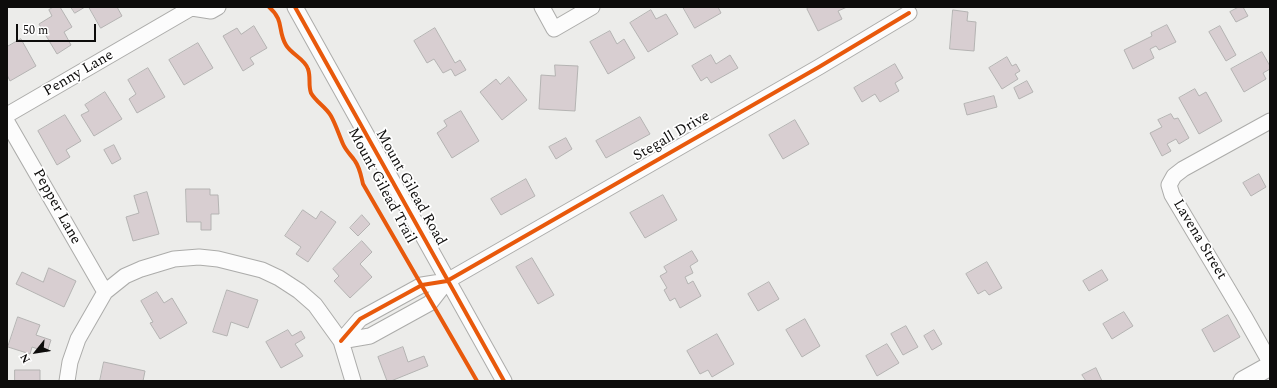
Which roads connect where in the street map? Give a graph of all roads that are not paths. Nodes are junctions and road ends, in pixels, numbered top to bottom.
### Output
1 (218, 7) edge
2 (295, 7) edge
3 (542, 7) edge
4 (592, 7) edge
5 (192, 8) edge
6 (909, 13) dead end
7 (7, 116) edge
8 (1270, 121) edge
9 (7, 122) edge
10 (447, 280) junction
11 (105, 292) junction
12 (341, 341) junction
13 (1270, 362) edge
14 (1270, 366) edge
15 (67, 381) edge
16 (353, 381) edge
17 (504, 381) edge
18 (1243, 381) edge

1 - 5 street, Penny Lane
2 - 10 street, Mount Gilead Road
3 - 4 street
5 - 7 street, Penny Lane
6 - 10 street, Stegall Drive
8 - 13 street, Lavena Street
9 - 11 street, Pepper Lane
10 - 12 street
10 - 12 street
10 - 17 street, Mount Gilead Road
11 - 12 street
11 - 15 street
12 - 16 street
14 - 18 main road

